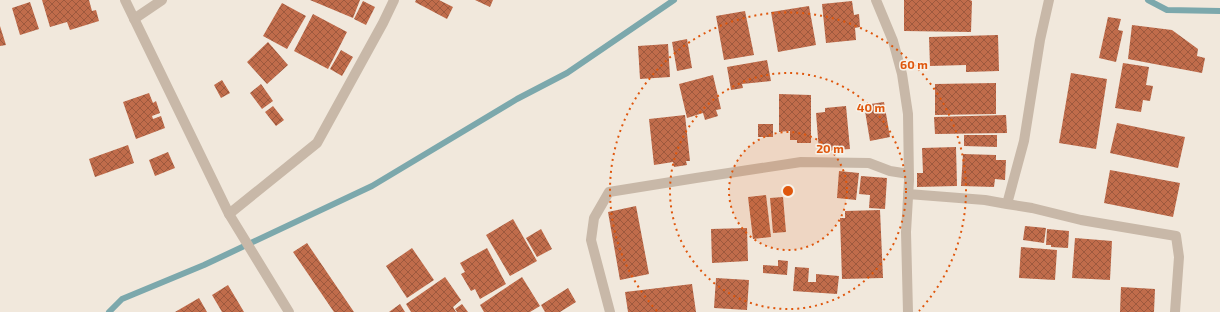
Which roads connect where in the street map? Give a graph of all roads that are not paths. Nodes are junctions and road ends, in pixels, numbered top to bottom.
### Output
1 (125, 0) edge
2 (162, 0) edge
3 (394, 0) edge
4 (876, 0) edge
5 (1049, 0) edge
6 (134, 19) junction
7 (909, 174) junction
8 (908, 194) junction
9 (1007, 204) junction
10 (229, 214) junction
11 (289, 312) edge
12 (610, 312) edge
13 (908, 312) edge
14 (1175, 312) edge

1 - 6 street
2 - 6 street
3 - 10 street
4 - 7 street
5 - 9 street
6 - 10 street
7 - 8 street
7 - 12 street
8 - 9 street
8 - 13 street
9 - 14 street
10 - 11 street

